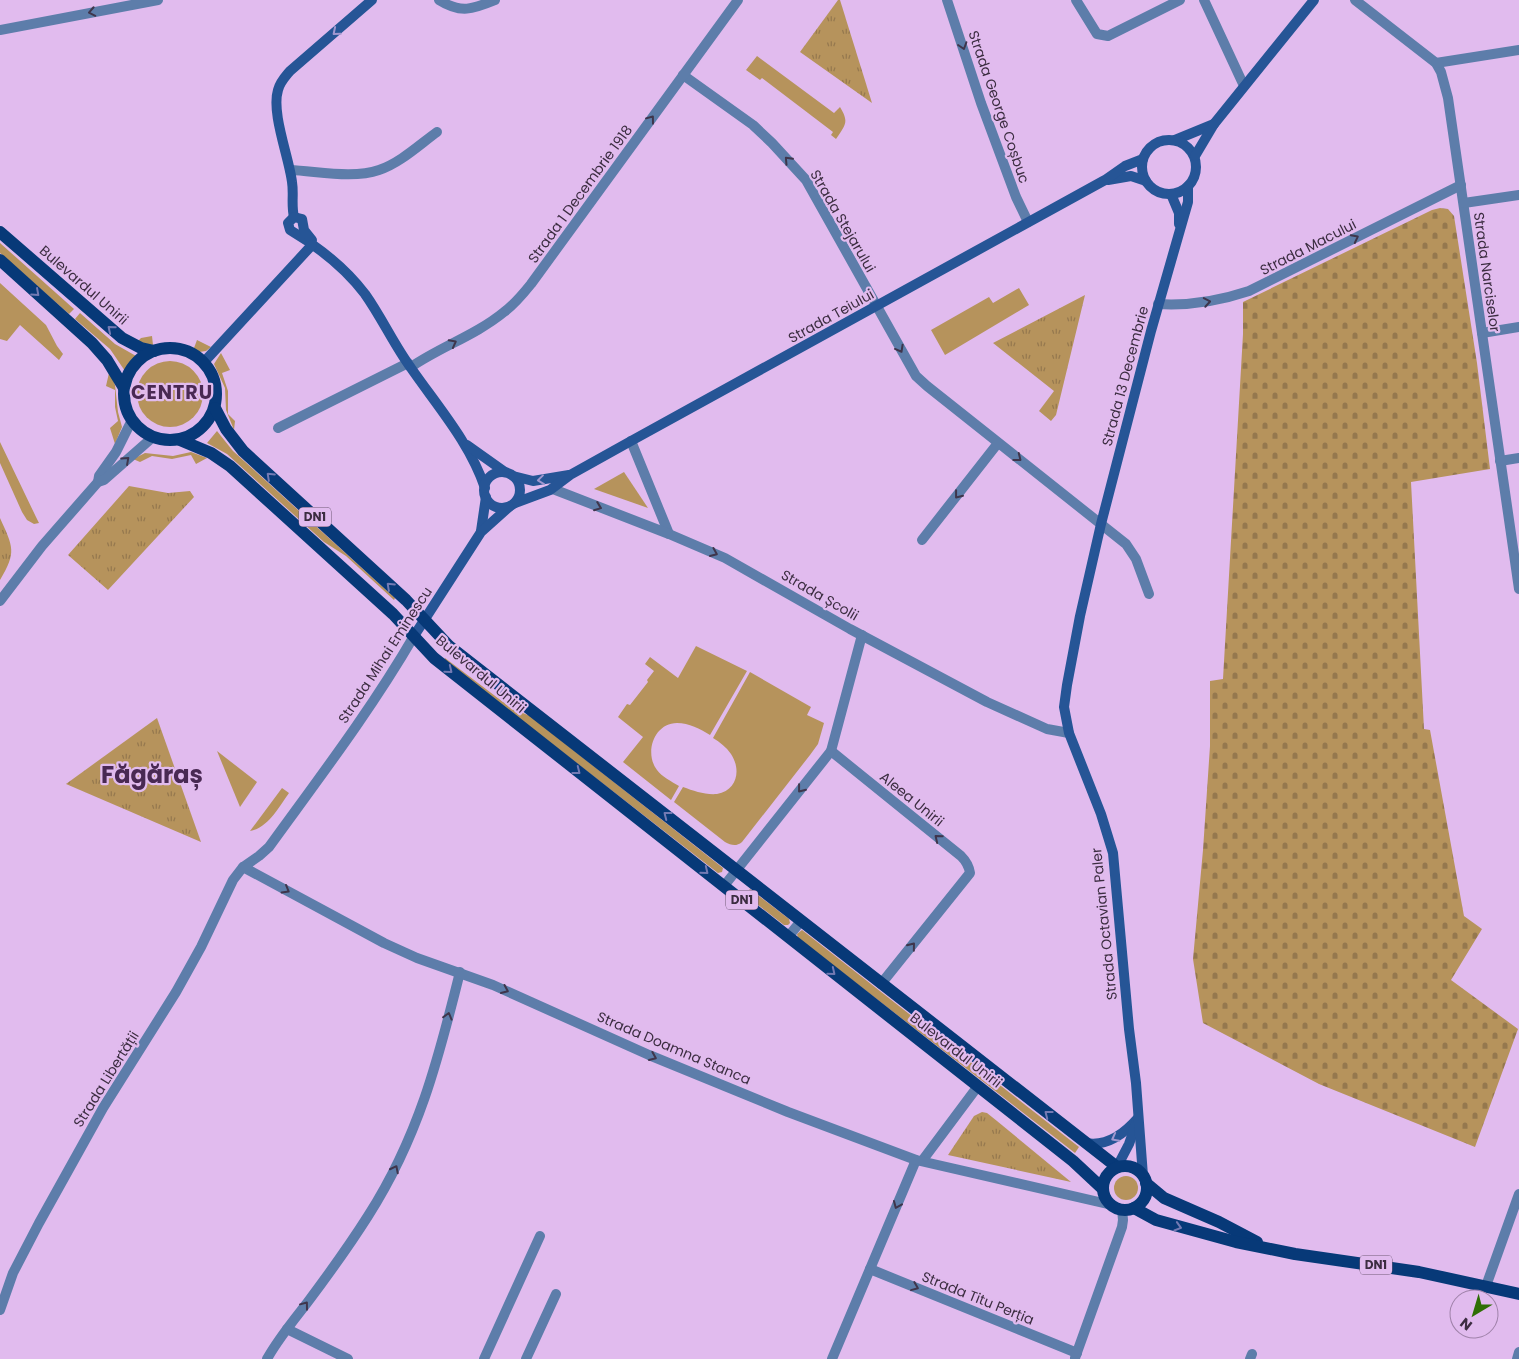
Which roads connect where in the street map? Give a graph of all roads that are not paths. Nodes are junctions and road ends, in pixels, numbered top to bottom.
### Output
1 (158, 0) edge
2 (372, 0) edge
3 (439, 0) edge
4 (496, 0) edge
5 (738, 0) edge
6 (948, 0) edge
7 (1076, 0) edge
8 (1180, 0) edge
9 (1204, 0) edge
10 (1314, 0) edge
11 (1355, 0) edge
12 (0, 30) edge
13 (1519, 50) edge
14 (1436, 63) junction
15 (683, 75) junction
16 (1244, 86) junction
17 (1214, 124) junction
18 (437, 132) dead end
19 (1175, 140) junction
20 (1195, 156) junction
21 (1143, 159) junction
22 (290, 170) junction
23 (1105, 180) junction
24 (1146, 181) junction
25 (1461, 185) junction
26 (1188, 186) junction
27 (1171, 194) junction
28 (1519, 195) edge
29 (1464, 203) junction
30 (294, 217) junction
31 (1028, 222) junction
32 (0, 232) edge
33 (1178, 235) junction
34 (312, 245) junction
35 (322, 252) junction
36 (0, 260) edge
37 (1158, 304) junction
38 (876, 306) junction
39 (1519, 327) edge
40 (1482, 333) junction
41 (154, 351) junction
42 (204, 362) junction
43 (409, 365) junction
44 (124, 388) junction
45 (215, 408) junction
46 (132, 420) junction
47 (278, 428) dead end
48 (153, 437) junction
49 (180, 440) junction
50 (631, 440) junction
51 (465, 443) junction
52 (998, 443) junction
53 (1519, 458) edge
54 (1500, 461) junction
55 (509, 474) junction
56 (570, 475) junction
57 (98, 482) junction
58 (553, 489) junction
59 (485, 492) junction
60 (512, 505) junction
61 (1101, 524) junction
62 (481, 532) junction
63 (669, 534) junction
64 (922, 540) dead end
65 (1517, 559) edge
66 (1519, 589) edge
67 (1149, 594) dead end
68 (0, 600) edge
69 (424, 620) junction
70 (862, 635) junction
71 (414, 636) junction
72 (1069, 733) junction
73 (831, 751) junction
74 (243, 867) junction
75 (737, 870) junction
76 (724, 886) junction
77 (801, 921) junction
78 (788, 937) junction
79 (460, 972) junction
80 (881, 984) junction
81 (978, 1086) junction
82 (1138, 1118) junction
83 (1086, 1144) junction
84 (919, 1160) junction
85 (1117, 1167) junction
86 (1145, 1179) junction
87 (1103, 1189) junction
88 (1519, 1194) edge
89 (1122, 1207) junction
90 (540, 1236) dead end
91 (1266, 1247) junction
92 (870, 1269) junction
93 (1486, 1286) junction
94 (556, 1294) dead end
95 (1519, 1294) edge
96 (0, 1310) edge
97 (287, 1329) junction
98 (1519, 1352) edge
99 (1075, 1356) edge
100 (268, 1359) edge
101 (348, 1359) edge
102 (484, 1359) edge
103 (526, 1359) edge
104 (832, 1359) edge
105 (1517, 1359) edge

1 -> 12 street
2 -> 22 main road
3 - 4 street
5 - 15 street, Strada 1 Decembrie 1918
6 -> 31 street, Strada George Coșbuc
7 - 8 street
9 - 16 street
10 - 16 main road
11 - 14 street
13 - 14 street
14 - 25 street, Strada Narciselor
38 -> 15 street, Strada Stejarului
43 -> 15 street, Strada 1 Decembrie 1918
16 - 17 main road
17 - 19 main road
17 - 20 main road
18 - 22 street
19 - 20 main road
19 - 21 main road
20 - 26 main road
21 - 23 main road, Strada Teiului
21 - 24 main road
22 - 30 main road
23 - 24 main road, Strada Teiului
23 - 31 main road, Strada Teiului
24 - 27 main road
25 - 29 street, Strada Narciselor
37 -> 25 street, Strada Macului
26 - 27 main road
26 - 33 main road, Strada 13 Decembrie
27 - 33 main road, Strada 13 Decembrie
28 - 29 street
29 - 40 street, Strada Narciselor
30 - 34 main road
30 - 35 main road
31 - 38 main road, Strada Teiului
41 -> 32 main road, Bulevardul Unirii
33 - 37 main road, Strada 13 Decembrie
34 - 35 main road
34 - 42 main road
35 - 43 main road
36 -> 44 main road
37 - 61 main road, Strada 13 Decembrie
38 - 50 main road, Strada Teiului
38 -> 52 street, Strada Stejarului
39 - 40 street
40 - 54 street, Strada Narciselor
41 - 42 main road, Bulevardul Unirii
41 - 44 main road
42 - 45 main road, Bulevardul Unirii / DN1
43 - 47 street, Strada 1 Decembrie 1918
43 - 51 main road
44 - 46 main road
45 - 49 main road
69 -> 45 main road, Bulevardul Unirii / DN1
46 - 48 main road
46 - 57 street
48 - 49 main road, Bulevardul Unirii / DN1
57 -> 48 street
49 - 71 main road, Bulevardul Unirii / DN1
50 - 56 main road, Strada Teiului
50 - 63 street
51 - 55 main road
51 - 59 main road
52 -> 61 street, Strada Stejarului
52 -> 64 street
53 - 54 street
54 - 65 street, Strada Narciselor
56 -> 55 main road
55 - 59 main road
55 - 60 main road
56 - 58 main road
57 - 68 street
58 - 60 main road
58 -> 63 street, Strada Școlii
59 - 60 main road
59 - 62 main road, Strada Mihai Eminescu
60 - 62 main road, Strada Mihai Eminescu
61 - 67 street
61 - 72 main road, Strada 13 Decembrie
62 - 69 main road, Strada Mihai Eminescu
63 -> 70 street, Strada Școlii
65 - 66 street, Strada Narciselor
69 - 71 main road, Strada Mihai Eminescu
75 -> 69 main road, Bulevardul Unirii / DN1
70 - 72 street, Strada Școlii
70 - 73 street
71 - 74 street, Strada Mihai Eminescu
71 -> 76 main road, Bulevardul Unirii / DN1
72 - 82 main road, Strada Octavian Paler
73 -> 75 street
80 -> 73 street, Aleea Unirii
74 -> 79 street, Strada Doamna Stanca
74 - 96 street, Strada Libertății
75 - 76 street, DN1
75 - 77 main road, Bulevardul Unirii / DN1
76 - 78 main road, Bulevardul Unirii / DN1
77 - 78 street
77 - 80 main road, Bulevardul Unirii / DN1
78 -> 81 main road, Bulevardul Unirii / DN1
79 -> 84 street, Strada Doamna Stanca
97 -> 79 street
83 -> 80 main road, Bulevardul Unirii / DN1
81 - 84 street
81 - 87 main road, Bulevardul Unirii / DN1
82 -> 83 main road
82 - 85 main road
82 - 86 main road, Strada Octavian Paler
83 - 85 main road, Bulevardul Unirii / DN1
84 - 89 street, Strada Doamna Stanca
84 -> 92 street
85 - 86 main road, DN1
85 - 87 main road
86 - 89 main road
86 - 91 main road, Strada Doamna Stanca / DN1
87 - 89 main road, DN1
88 - 93 street
89 -> 91 main road, Strada Doamna Stanca / DN1
89 - 99 street, Strada Titu Perția
90 - 102 street
91 - 93 main road, Strada Doamna Stanca / DN1
92 -> 99 street, Strada Titu Perția
92 - 104 street
93 - 95 main road, Strada Doamna Stanca / DN1
94 - 103 street
97 - 100 street
97 - 101 street
98 - 105 street

